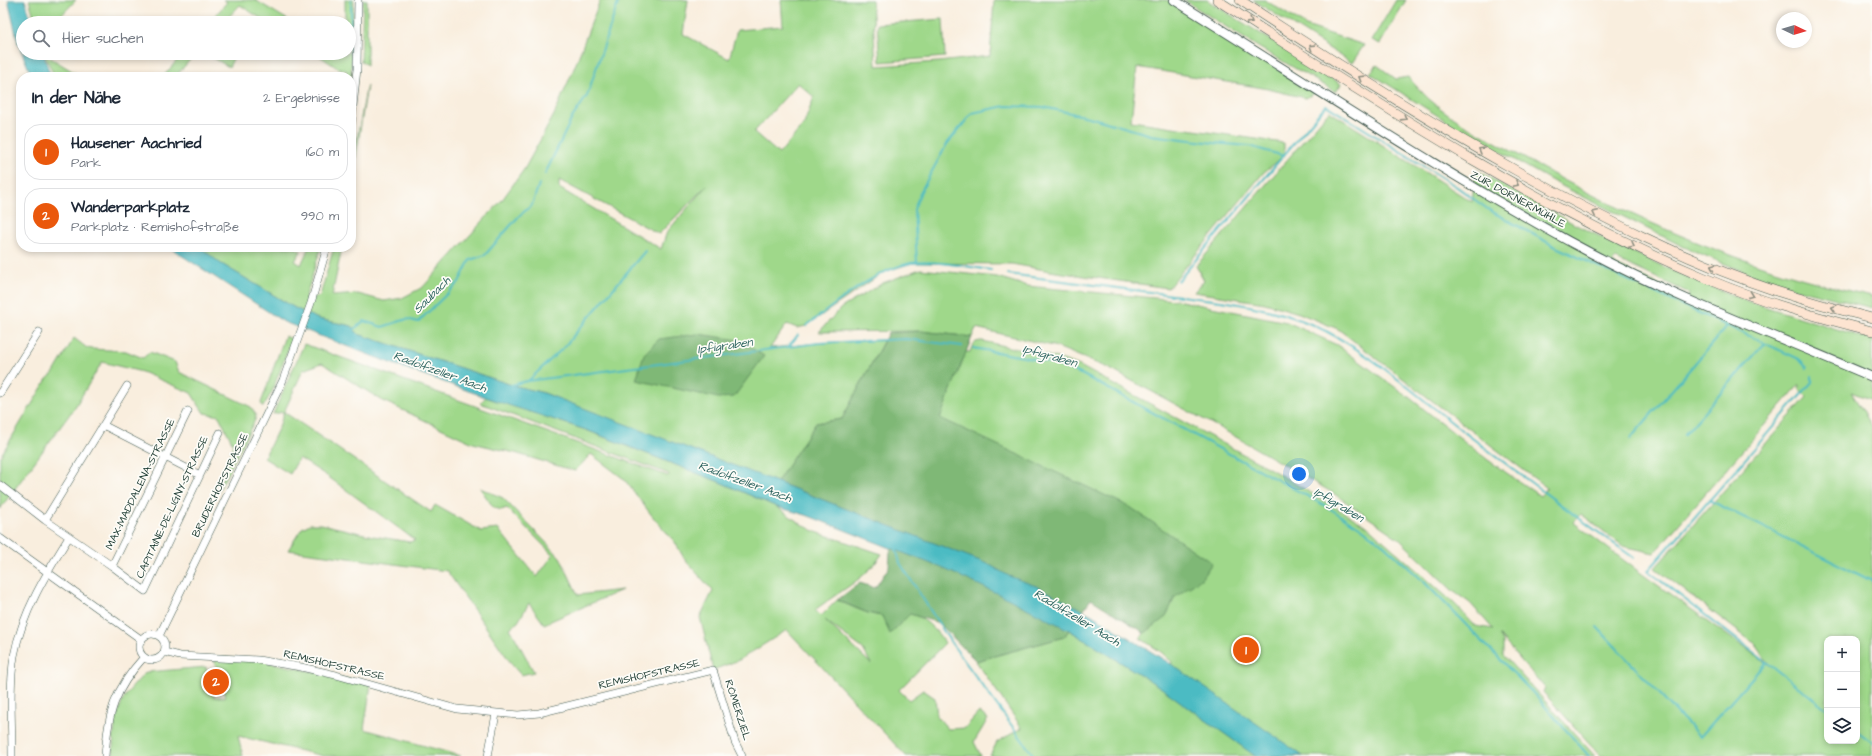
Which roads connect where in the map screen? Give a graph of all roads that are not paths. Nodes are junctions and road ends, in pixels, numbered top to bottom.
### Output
1 (358, 0) edge
2 (1174, 0) edge
3 (1217, 0) edge
4 (1240, 0) edge
5 (356, 78) edge
6 (326, 252) edge
7 (1872, 318) edge
8 (1872, 331) edge
9 (39, 332) dead end
10 (1872, 377) edge
11 (127, 386) dead end
12 (0, 393) edge
13 (188, 411) dead end
14 (103, 426) junction
15 (220, 434) dead end
16 (165, 457) junction
17 (200, 475) junction
18 (0, 485) edge
19 (45, 520) junction
20 (69, 537) junction
21 (0, 538) edge
22 (112, 566) junction
23 (47, 572) junction
24 (159, 636) junction
25 (142, 640) junction
26 (164, 652) junction
27 (144, 657) junction
28 (713, 670) joint
29 (496, 714) junction
30 (12, 756) edge
31 (105, 756) edge
32 (488, 756) edge
33 (742, 756) edge

1 - 5 street
2 - 10 street, ZUR DORNERMÜHLE
3 -> 8 main road
7 -> 4 main road
6 - 24 street, BRUDERHOFSTRASSE
9 - 12 street
11 - 14 street
13 - 16 street, MAX-MADDALENA-STRASSE
14 - 16 street
14 - 19 street
15 - 17 street, CAPITAINE-DE-LIGNY-STRASSE
16 - 17 street
16 - 22 street, MAX-MADDALENA-STRASSE
17 - 22 street, CAPITAINE-DE-LIGNY-STRASSE
18 - 19 street
19 - 20 street
20 - 22 street
20 - 23 street
21 - 23 street
23 - 25 street
23 - 30 street
24 - 25 street
24 - 26 street
25 - 27 street
26 - 27 street
26 - 29 street, REMISHOFSTRASSE
27 - 31 street
28 - 29 street, REMISHOFSTRASSE
28 - 33 street, RÖMERZIEL
29 - 32 street

